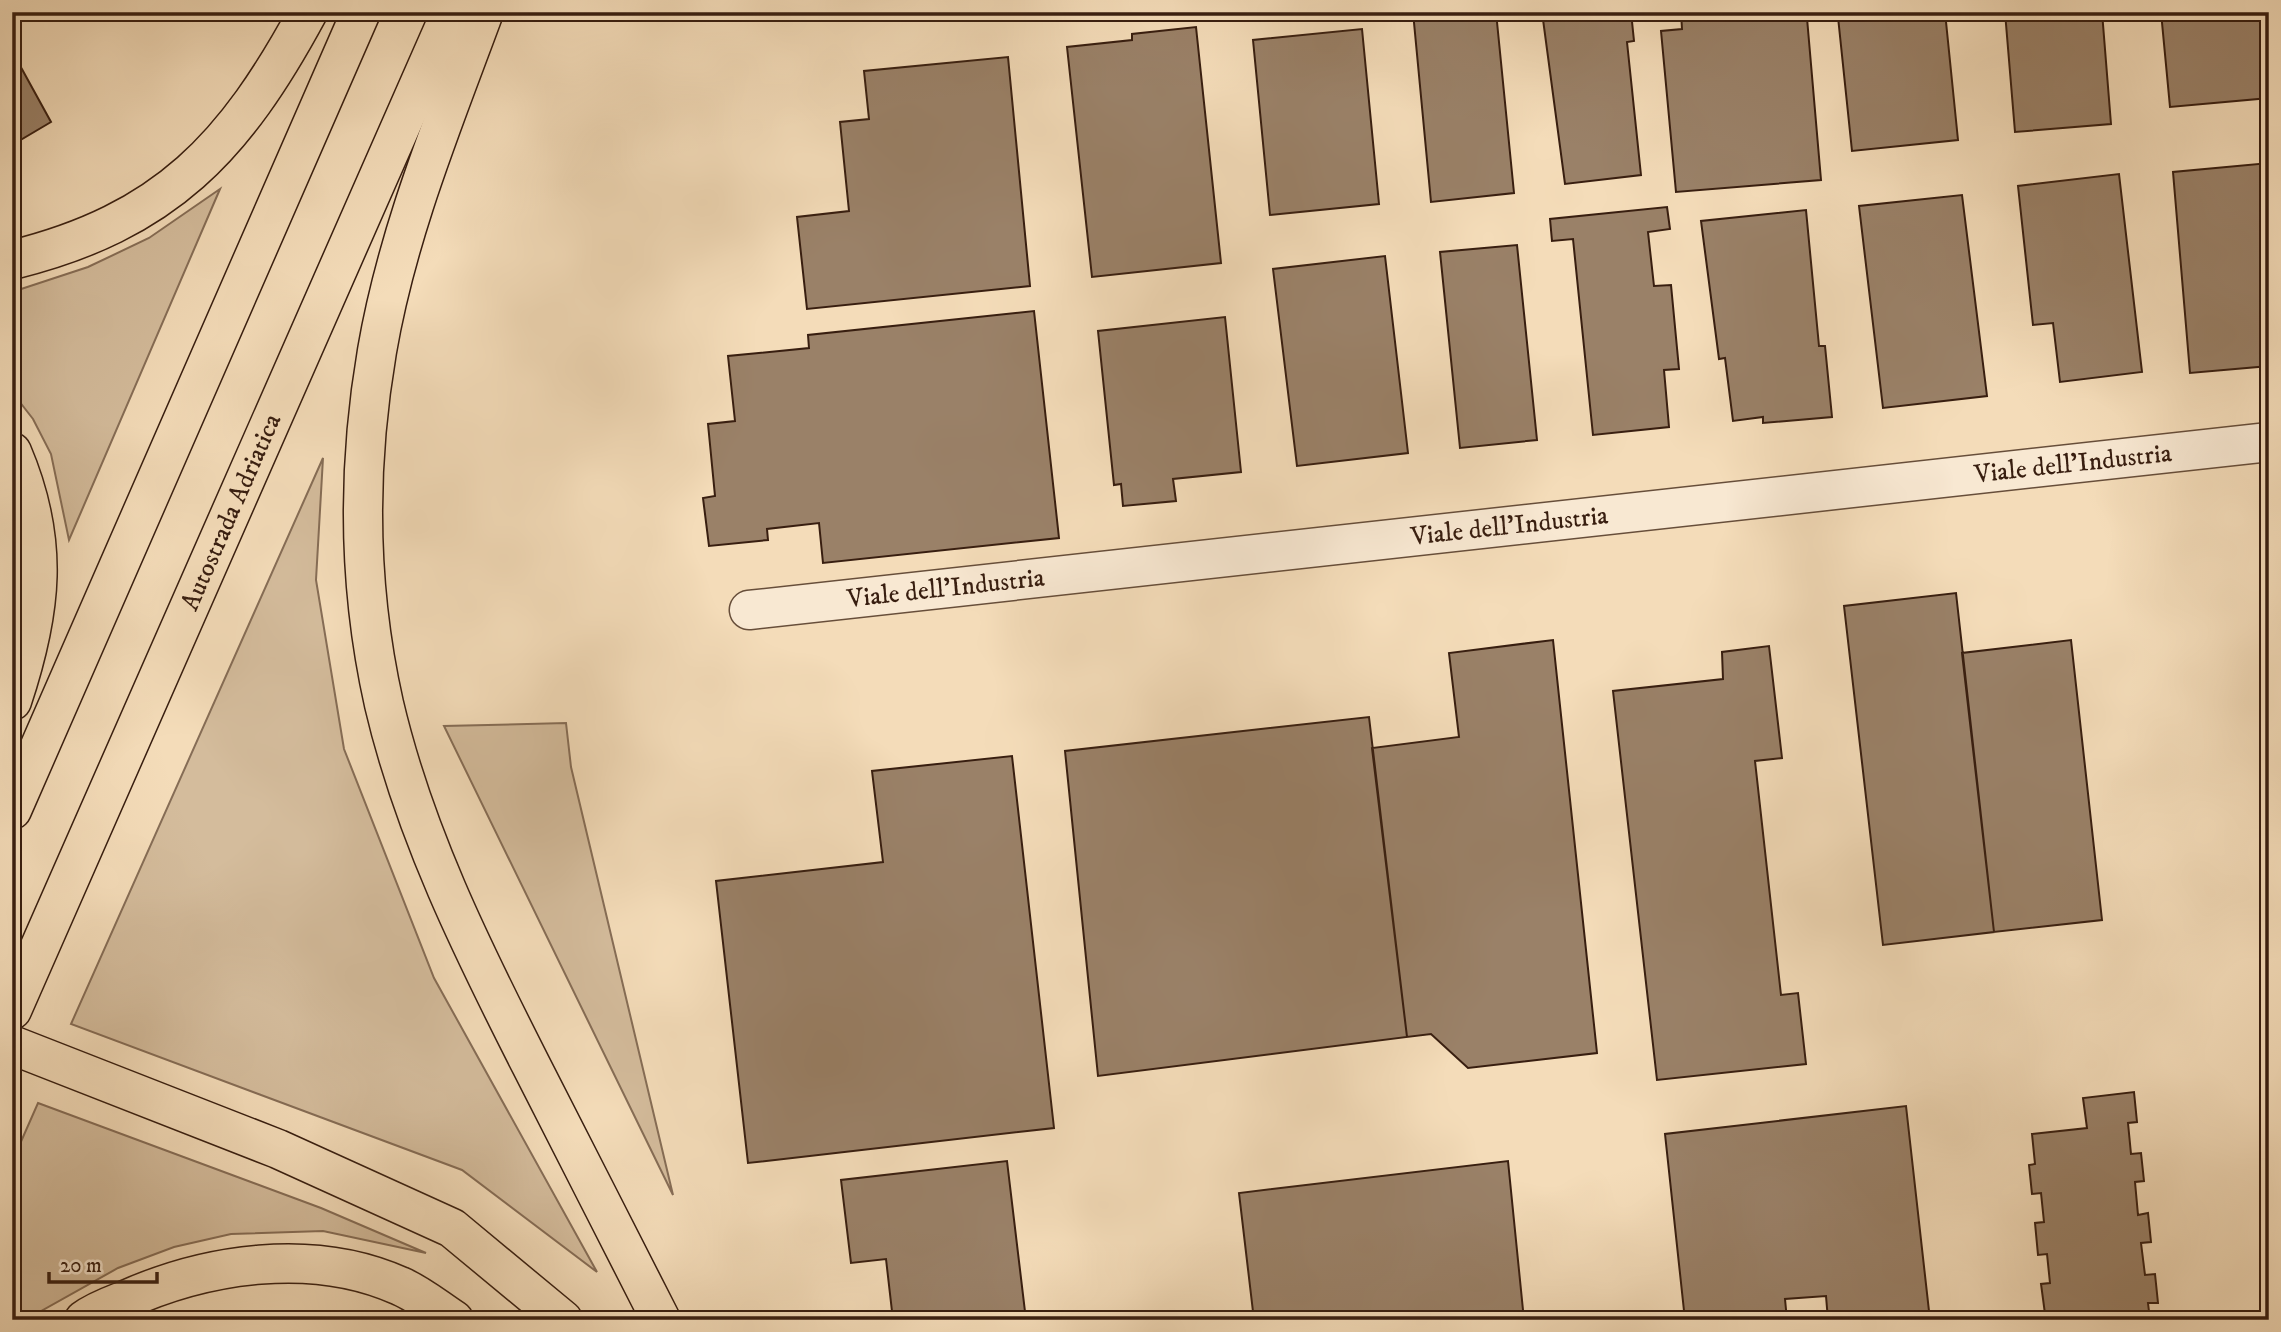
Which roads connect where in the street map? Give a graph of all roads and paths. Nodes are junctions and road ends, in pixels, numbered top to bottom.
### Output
1 (309, 12) edge
2 (361, 12) edge
3 (450, 12) edge
4 (484, 12) edge
5 (12, 261) edge
6 (2269, 442) edge
7 (12, 452) edge
8 (749, 610) dead end
9 (12, 701) edge
10 (12, 810) edge
11 (12, 1010) edge
12 (12, 1045) edge
13 (84, 1320) edge
14 (454, 1320) edge
15 (563, 1320) edge
16 (661, 1320) edge

1 - 5 highway
2 - 10 highway
3 - 11 highway, Autostrada Adriatica
4 - 16 highway
6 - 8 street, Viale dell'Industria
7 - 9 highway
12 - 15 highway
13 - 14 highway

